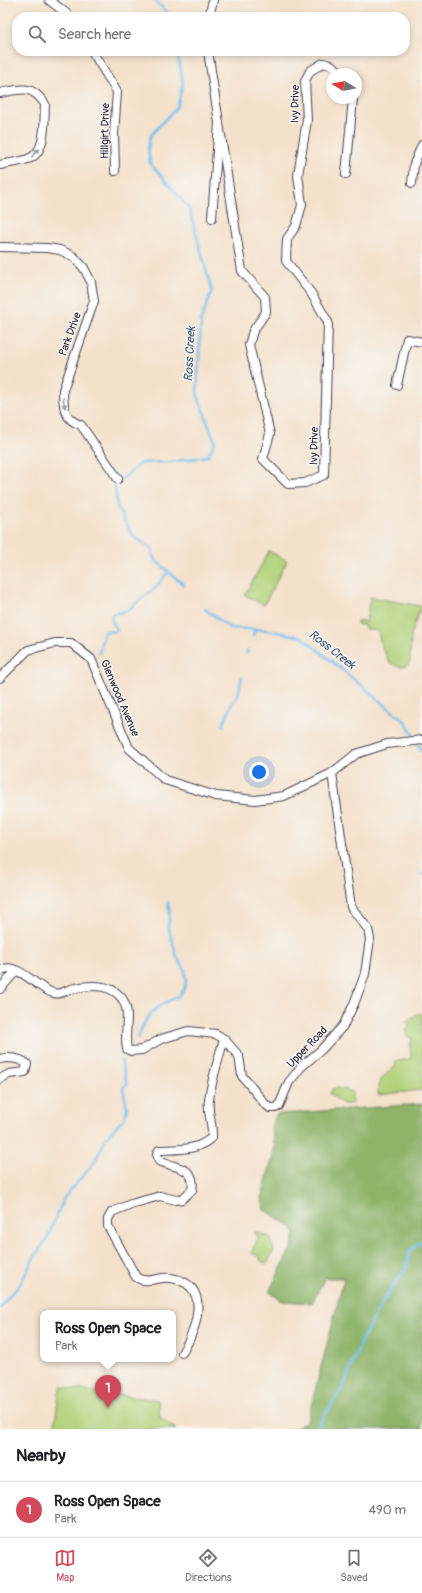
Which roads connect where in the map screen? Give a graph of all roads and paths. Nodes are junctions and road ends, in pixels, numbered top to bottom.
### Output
1 (49, 0) edge
2 (213, 0) edge
3 (65, 12) edge
4 (210, 12) edge
5 (95, 56) edge
6 (209, 56) edge
7 (335, 68) edge
8 (0, 93) edge
9 (352, 104) edge
10 (219, 123) junction
11 (422, 145) edge
12 (0, 165) edge
13 (116, 171) dead end
14 (346, 174) dead end
15 (412, 183) dead end
16 (212, 218) dead end
17 (0, 247) edge
18 (422, 342) edge
19 (397, 385) dead end
20 (118, 479) dead end
21 (0, 678) edge
22 (422, 740) edge
23 (332, 773) junction
24 (0, 971) edge
25 (16, 971) junction
26 (0, 989) edge
27 (224, 1039) junction
28 (0, 1060) edge
29 (0, 1078) edge
30 (182, 1353) dead end

1 - 3 street
2 - 4 street
5 - 13 street, Hillgirt Drive
6 - 10 street
7 - 10 street, Ivy Drive
12 -> 8 street
9 - 14 street
10 - 16 street
11 - 15 street
17 -> 20 street, Park Drive
18 - 19 street
21 - 23 street, Glenwood Avenue
22 - 23 street, Glenwood Avenue
23 - 27 street, Upper Road
24 - 25 street, Upper Road
25 - 26 street
25 - 27 street, Upper Road
27 - 30 street
28 - 29 street

